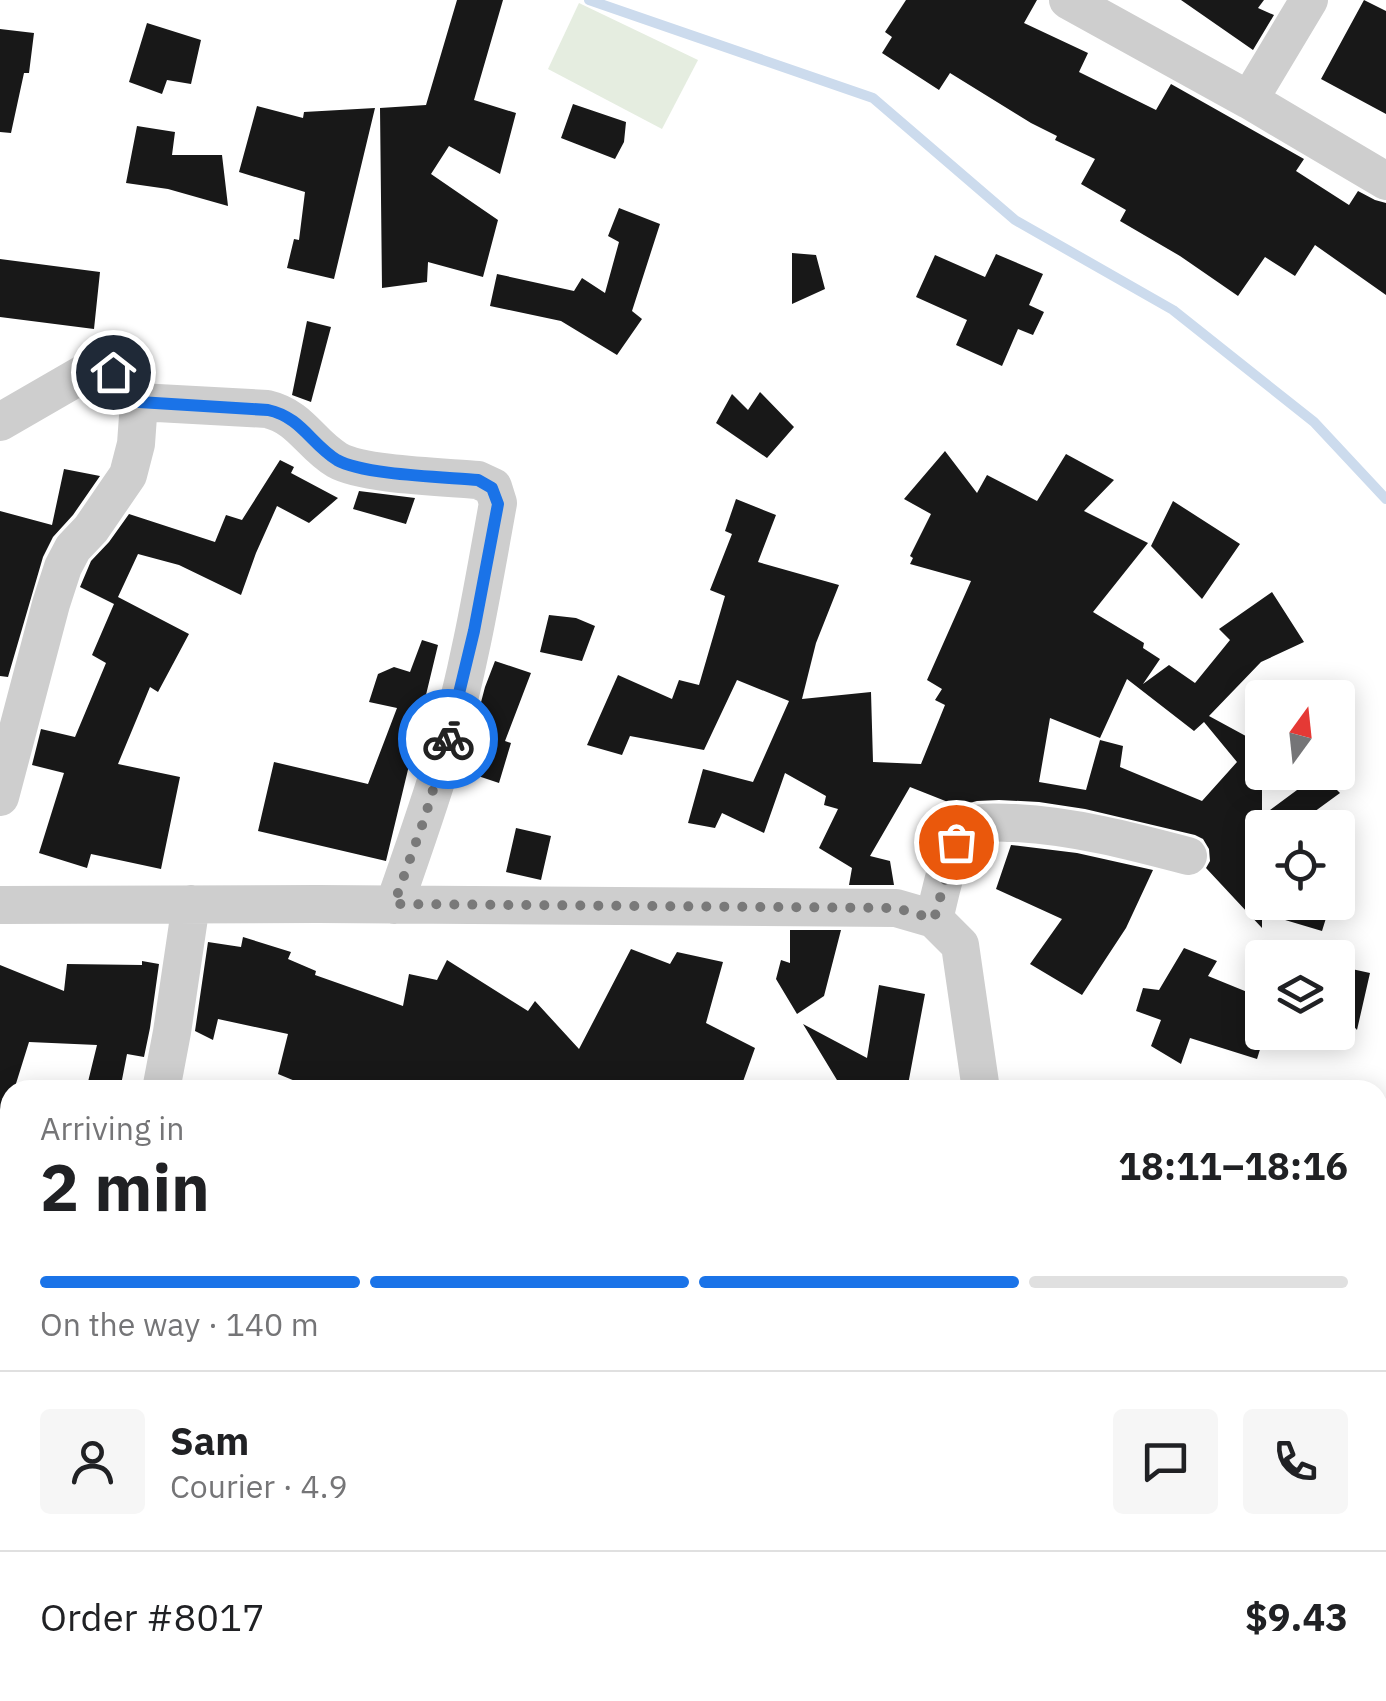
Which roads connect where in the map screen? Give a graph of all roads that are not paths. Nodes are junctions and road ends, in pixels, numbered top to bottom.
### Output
1 (1068, 0) edge
2 (1309, 0) edge
3 (1248, 100) junction
4 (1386, 180) edge
5 (139, 402) junction
6 (0, 422) edge
7 (0, 797) edge
8 (1188, 856) dead end
9 (190, 904) junction
10 (394, 904) junction
11 (0, 905) edge
12 (934, 919) junction
13 (163, 1080) edge
14 (980, 1080) edge

1 - 3 street
2 - 3 street
3 - 4 street
5 - 6 street
5 - 7 street
5 - 10 street
8 - 12 street
9 - 10 street
9 - 11 street
9 - 13 street
10 - 12 street
12 - 14 street

